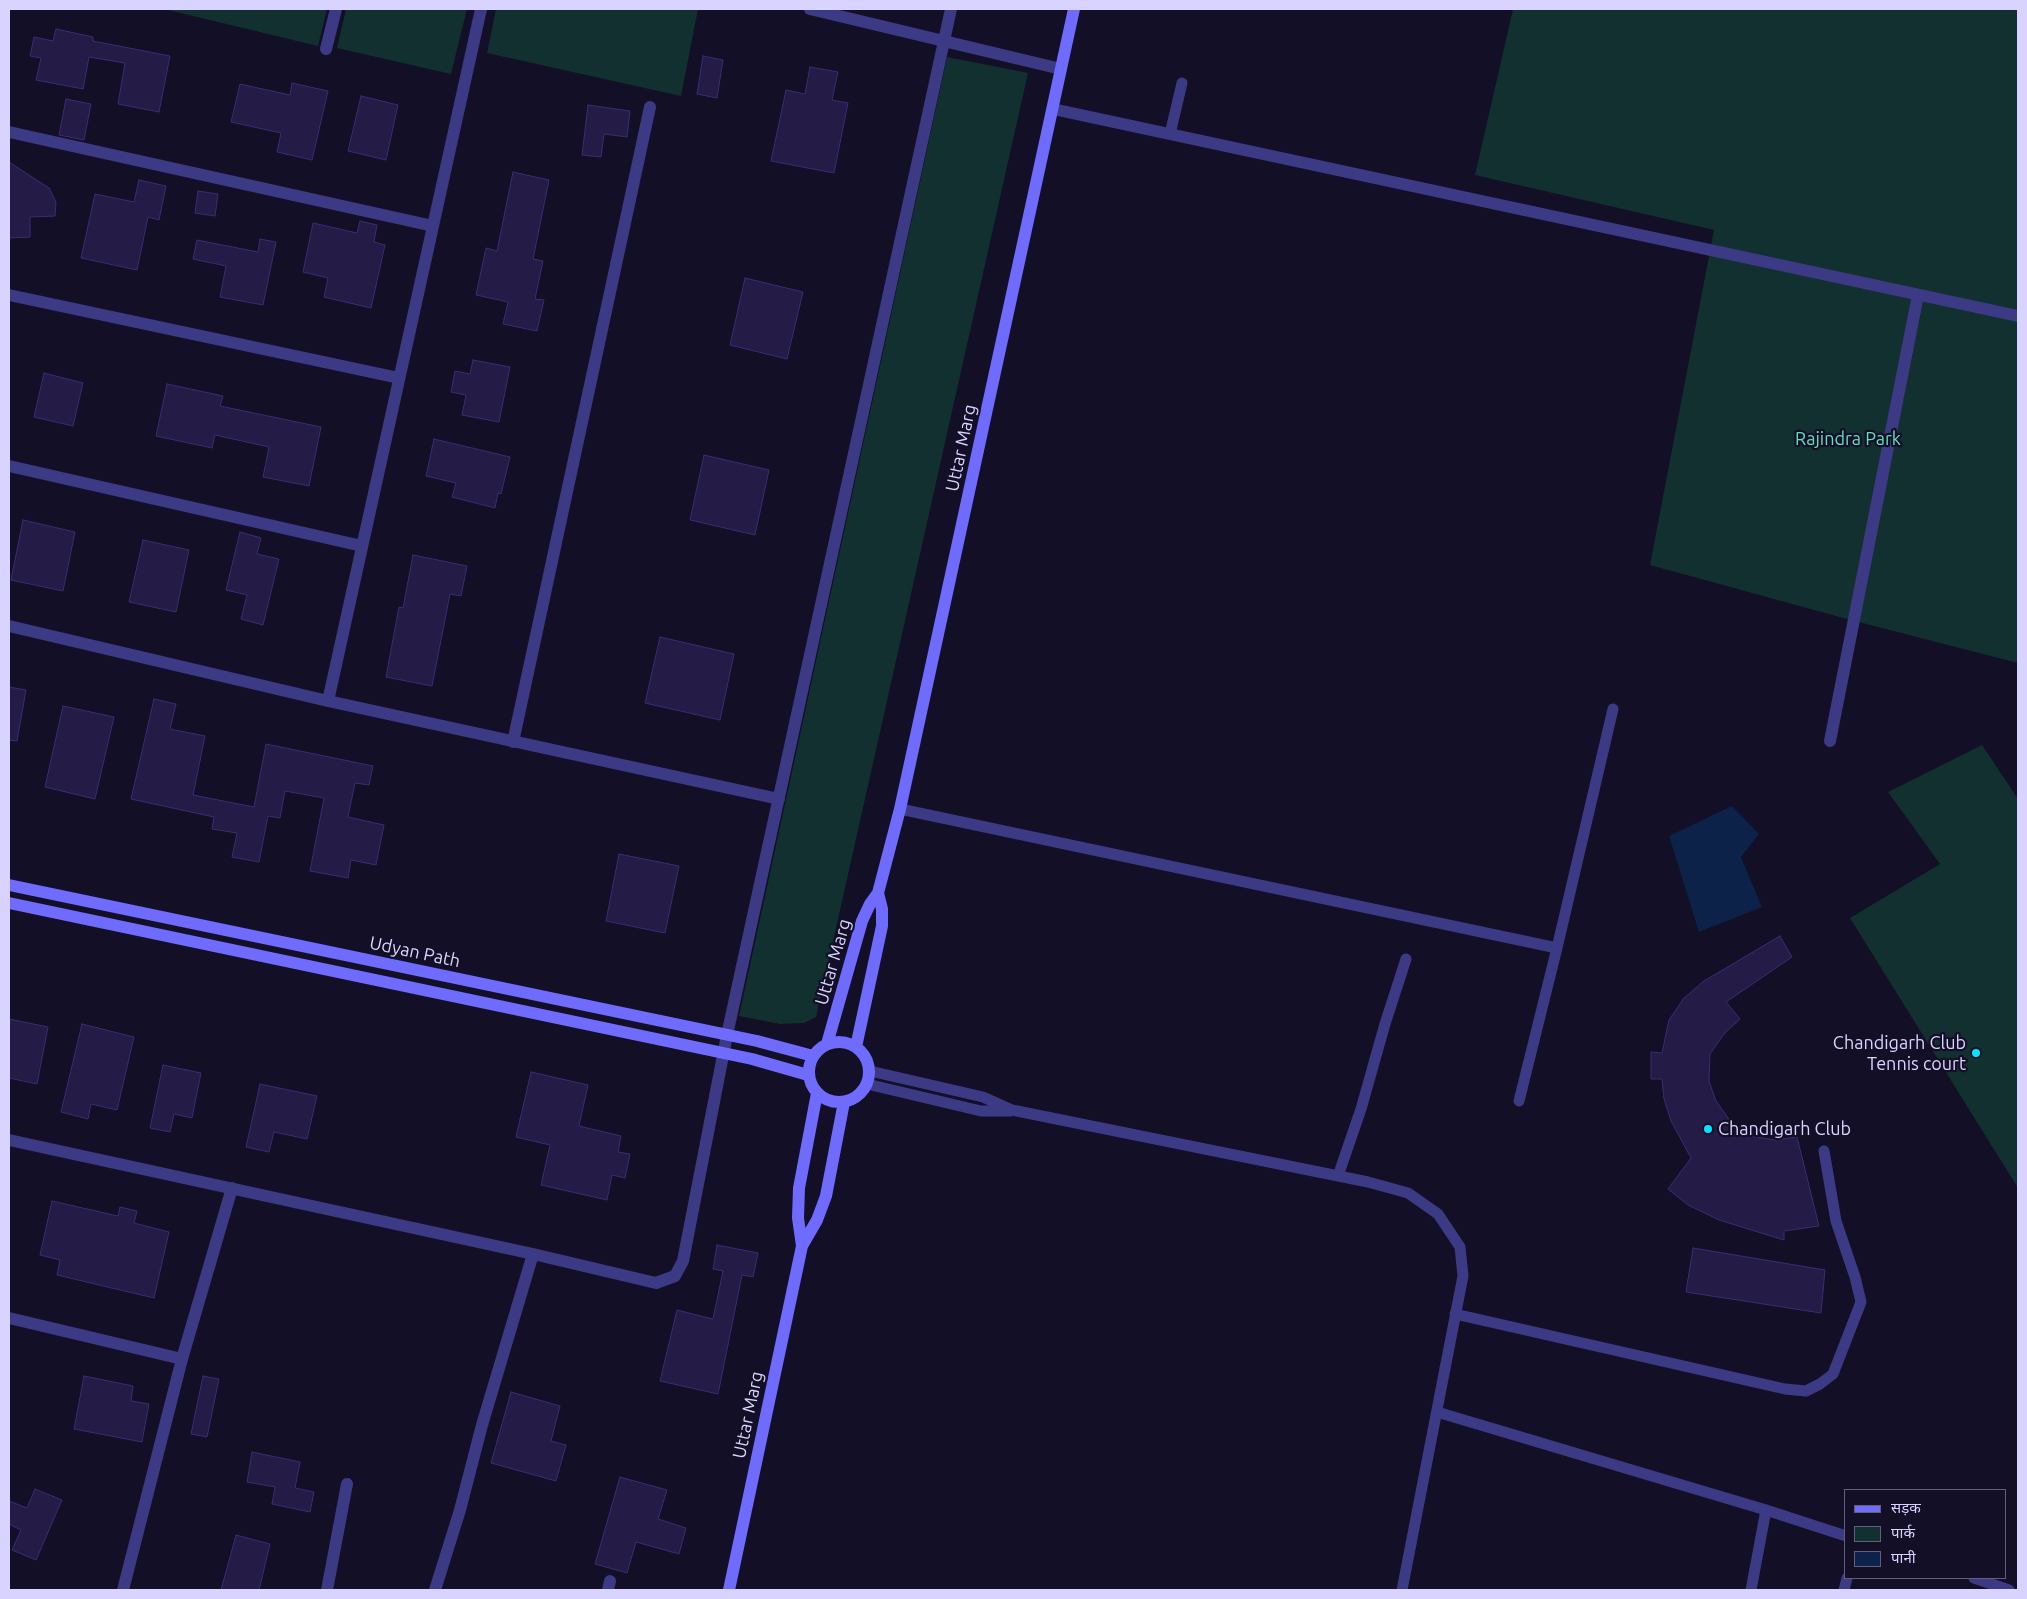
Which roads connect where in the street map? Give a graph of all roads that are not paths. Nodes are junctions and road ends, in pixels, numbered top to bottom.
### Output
1 (336, 9) edge
2 (481, 9) edge
3 (810, 9) edge
4 (951, 9) edge
5 (1074, 9) edge
6 (944, 41) junction
7 (326, 49) dead end
8 (1061, 69) junction
9 (1182, 83) dead end
10 (650, 107) dead end
11 (1053, 109) junction
12 (9, 132) edge
13 (1170, 134) junction
14 (433, 226) junction
15 (9, 295) edge
16 (1918, 295) junction
17 (2018, 316) edge
18 (399, 378) junction
19 (9, 466) edge
20 (362, 546) junction
21 (9, 626) edge
22 (328, 701) junction
23 (1613, 709) dead end
24 (1830, 741) dead end
25 (513, 742) junction
26 (778, 799) junction
27 (900, 808) junction
28 (9, 885) edge
29 (878, 893) junction
30 (9, 903) edge
31 (1558, 948) junction
32 (1406, 960) dead end
33 (727, 1035) junction
34 (828, 1044) junction
35 (856, 1047) junction
36 (724, 1054) junction
37 (813, 1056) junction
38 (870, 1071) junction
39 (808, 1075) junction
40 (867, 1084) junction
41 (817, 1093) junction
42 (1519, 1100) dead end
43 (844, 1102) junction
44 (1012, 1110) junction
45 (9, 1140) edge
46 (1824, 1151) dead end
47 (1338, 1176) junction
48 (232, 1188) junction
49 (802, 1246) junction
50 (532, 1254) junction
51 (1456, 1314) junction
52 (9, 1318) edge
53 (182, 1359) junction
54 (1437, 1412) junction
55 (347, 1484) dead end
56 (1766, 1510) junction
57 (1844, 1535) edge
58 (1977, 1579) edge
59 (123, 1590) edge
60 (327, 1590) edge
61 (435, 1590) edge
62 (730, 1590) edge
63 (1402, 1590) edge
64 (1751, 1590) edge
65 (2009, 1590) edge

1 - 7 street
2 - 14 street
3 - 6 street
4 - 6 street
5 - 8 main road, Uttar Marg
6 - 8 street
6 - 26 street
8 - 11 main road, Uttar Marg
9 - 13 lane
10 - 25 street
11 - 13 street
11 - 27 main road, Uttar Marg
12 - 14 street
13 - 16 street
14 - 18 street
15 - 18 street
16 - 17 street
16 - 24 street
18 - 20 street
19 - 20 street
20 - 22 street
21 - 22 street
22 - 25 street
23 - 31 lane
25 - 26 street
26 - 33 street
27 - 29 main road, Uttar Marg
27 - 31 lane
28 - 33 main road, Udyan Path
29 - 34 main road, Uttar Marg
29 - 35 main road, Uttar Marg
30 - 36 main road, Udyan Path
31 - 42 lane
32 - 47 lane
33 - 36 street
33 - 37 main road, Udyan Path
34 - 35 main road
34 - 37 main road
35 - 38 main road
36 - 39 main road, Udyan Path
36 - 50 street
37 - 39 main road
38 - 40 main road
38 - 44 lane
39 - 41 main road
40 - 43 main road
40 - 44 lane
41 - 43 main road
41 - 49 main road, Uttar Marg
43 - 49 main road, Uttar Marg
44 - 47 lane
45 - 48 street
46 - 51 lane
47 - 51 lane
48 - 50 street
48 - 53 street
49 - 62 main road, Uttar Marg
50 - 61 street
51 - 54 lane
52 - 53 street
53 - 59 street
54 - 56 lane
54 - 63 lane
55 - 60 street
56 - 57 lane
56 - 64 lane
58 - 65 lane

